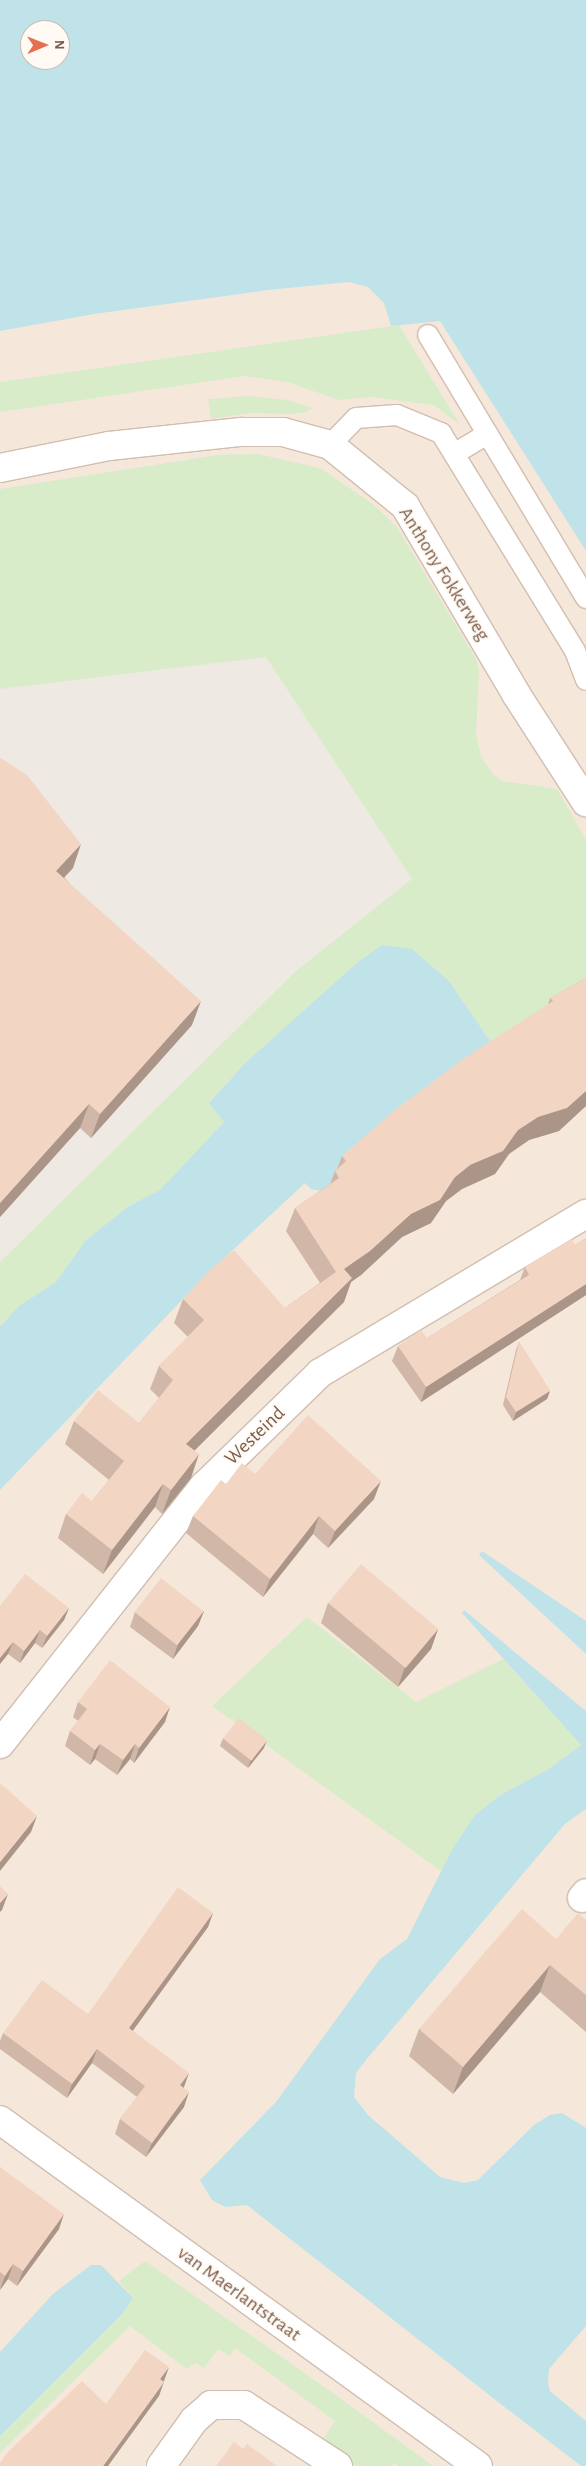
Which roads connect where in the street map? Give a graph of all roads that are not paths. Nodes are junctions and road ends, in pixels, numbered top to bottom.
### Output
1 (428, 335) dead end
2 (487, 434) junction
3 (330, 445) junction
4 (454, 454) junction
5 (0, 468) edge
6 (586, 598) edge
7 (580, 647) edge
8 (586, 680) edge
9 (584, 789) edge
10 (586, 1214) edge
11 (0, 1744) edge
12 (0, 2120) edge
13 (161, 2466) edge
14 (338, 2466) edge
15 (478, 2466) edge

1 - 2 lane
2 - 4 lane
2 - 6 lane
3 - 4 lane
3 - 5 street, Anthony Fokkerweg
3 - 9 street, Anthony Fokkerweg
4 - 7 lane
7 - 8 lane
10 - 11 street, Westeind
12 - 15 street, van Maerlantstraat
13 - 14 street

